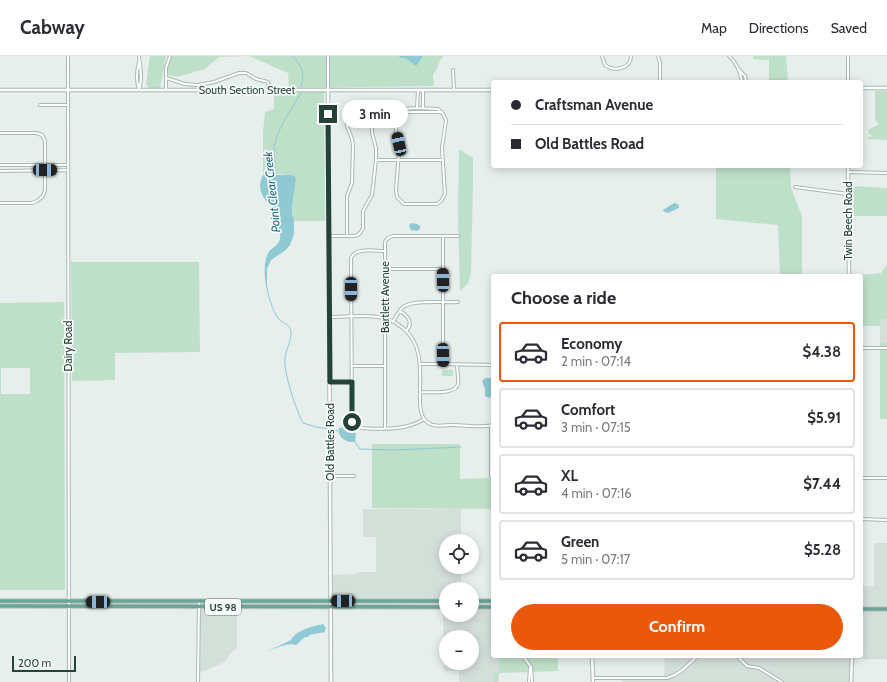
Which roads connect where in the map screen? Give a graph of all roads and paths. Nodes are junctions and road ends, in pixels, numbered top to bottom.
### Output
1 (68, 56) edge
2 (139, 56) edge
3 (170, 56) edge
4 (328, 56) edge
5 (602, 56) edge
6 (631, 56) edge
7 (658, 56) edge
8 (730, 56) edge
9 (848, 56) edge
10 (454, 70) dead end
11 (738, 70) junction
12 (166, 78) junction
13 (660, 80) edge
14 (742, 80) edge
15 (746, 80) edge
16 (848, 80) edge
17 (863, 88) edge
18 (887, 88) edge
19 (0, 90) edge
20 (68, 90) junction
21 (139, 90) junction
22 (166, 90) junction
23 (269, 90) junction
24 (328, 90) junction
25 (418, 90) junction
26 (423, 90) junction
27 (454, 90) junction
28 (491, 90) edge
29 (40, 105) dead end
30 (68, 105) junction
31 (417, 108) junction
32 (422, 108) junction
33 (399, 112) junction
34 (422, 112) junction
35 (442, 112) junction
36 (0, 133) edge
37 (376, 160) junction
38 (399, 160) junction
39 (442, 160) junction
40 (0, 165) edge
41 (45, 165) junction
42 (68, 165) junction
43 (848, 168) edge
44 (45, 170) junction
45 (68, 170) junction
46 (0, 171) edge
47 (848, 172) junction
48 (887, 173) edge
49 (796, 187) dead end
50 (848, 194) junction
51 (0, 203) edge
52 (329, 236) junction
53 (347, 236) junction
54 (443, 236) junction
55 (458, 236) dead end
56 (384, 251) junction
57 (385, 269) junction
58 (443, 269) junction
59 (849, 274) edge
60 (458, 302) dead end
61 (443, 303) junction
62 (400, 311) junction
63 (329, 317) junction
64 (352, 317) junction
65 (385, 319) junction
66 (394, 322) junction
67 (406, 331) junction
68 (863, 348) edge
69 (887, 348) edge
70 (420, 364) junction
71 (443, 364) junction
72 (491, 364) edge
73 (457, 365) junction
74 (352, 366) junction
75 (385, 366) junction
76 (330, 382) junction
77 (352, 382) junction
78 (420, 392) junction
79 (424, 419) junction
80 (491, 425) edge
81 (385, 428) junction
82 (491, 471) edge
83 (330, 476) junction
84 (354, 476) dead end
85 (491, 476) dead end
86 (863, 478) edge
87 (887, 478) edge
88 (863, 520) edge
89 (887, 520) edge
90 (0, 601) edge
91 (199, 601) junction
92 (331, 601) junction
93 (439, 601) edge
94 (479, 601) edge
95 (491, 601) edge
96 (69, 602) junction
97 (0, 606) edge
98 (69, 606) junction
99 (331, 606) junction
100 (199, 607) junction
101 (439, 607) edge
102 (479, 607) edge
103 (491, 607) edge
104 (863, 609) edge
105 (887, 609) edge
106 (524, 658) edge
107 (592, 658) edge
108 (694, 658) edge
109 (739, 658) edge
110 (852, 658) edge
111 (593, 678) junction
112 (69, 682) edge
113 (198, 682) edge
114 (331, 682) edge
115 (531, 682) edge
116 (593, 682) edge
117 (782, 682) edge
118 (852, 682) edge

1 - 20 street, Dairy Road
2 - 21 street
3 - 12 street
4 - 24 street
5 - 6 street
7 - 13 street
8 - 11 street
9 - 16 street
10 - 27 street
11 - 14 street
11 - 15 street
12 - 22 street
12 - 23 street
17 - 18 street
19 - 20 street, South Section Street
20 - 21 street, South Section Street
20 - 30 street, Dairy Road
21 - 22 street, South Section Street
22 - 23 street, South Section Street
23 - 24 street, South Section Street
24 - 25 street, South Section Street
24 - 52 street, Old Battles Road
25 - 26 street, South Section Street
25 - 31 street
26 - 27 street, South Section Street
26 - 32 street
27 - 28 street, South Section Street
29 - 30 street
30 - 42 street, Dairy Road
31 - 32 street
31 - 33 street
32 - 34 street
32 - 35 street
33 - 34 street
33 - 38 street
34 - 35 street
35 - 39 street
36 - 41 street
37 - 38 street
37 - 53 street
37 - 53 street
38 - 39 street
38 - 39 street
40 - 41 street
41 - 42 street
41 - 44 street
42 - 45 street, Dairy Road
43 - 47 street, Twin Beech Road
44 - 45 street
44 - 46 street
44 - 51 street
45 - 96 street, Dairy Road
47 - 48 street
47 - 50 street, Twin Beech Road
49 - 50 street
50 - 59 street, Twin Beech Road
52 - 53 street
52 - 63 street, Old Battles Road
54 - 55 street, Bartlett Avenue
54 - 56 street, Bartlett Avenue
54 - 58 street
56 - 57 street, Bartlett Avenue
56 - 64 street
57 - 58 street
57 - 65 street, Bartlett Avenue
58 - 61 street
60 - 61 street
61 - 62 street
61 - 71 street
62 - 66 street
62 - 67 street
63 - 64 street
63 - 76 street, Old Battles Road
64 - 65 street
64 - 74 street
65 - 66 street
65 - 75 street, Bartlett Avenue
66 - 67 street
67 - 70 street
68 - 69 street
70 - 71 street
70 - 78 street
71 - 73 street
72 - 73 street
73 - 78 street
74 - 75 street
74 - 77 street
75 - 81 street, Bartlett Avenue
76 - 77 street
76 - 83 street, Old Battles Road
77 - 81 street
78 - 79 street
79 - 80 street
79 - 81 street
82 - 85 street
83 - 84 street
83 - 92 street, Old Battles Road
86 - 87 street
88 - 89 street
90 - 96 main road, US 98
91 - 92 main road, US 98
91 - 96 main road, US 98
91 - 100 street
92 - 93 main road, US 98
92 - 99 street, Old Battles Road
94 - 95 main road
96 - 98 street, Dairy Road
97 - 98 main road, US 98
98 - 100 main road, US 98
98 - 112 street, Dairy Road
99 - 100 main road, US 98
99 - 101 main road, US 98
99 - 114 street, Old Battles Road
100 - 113 street
102 - 103 main road
104 - 105 main road
106 - 115 street
107 - 111 street
108 - 111 street
109 - 117 street
110 - 118 street
111 - 116 street

